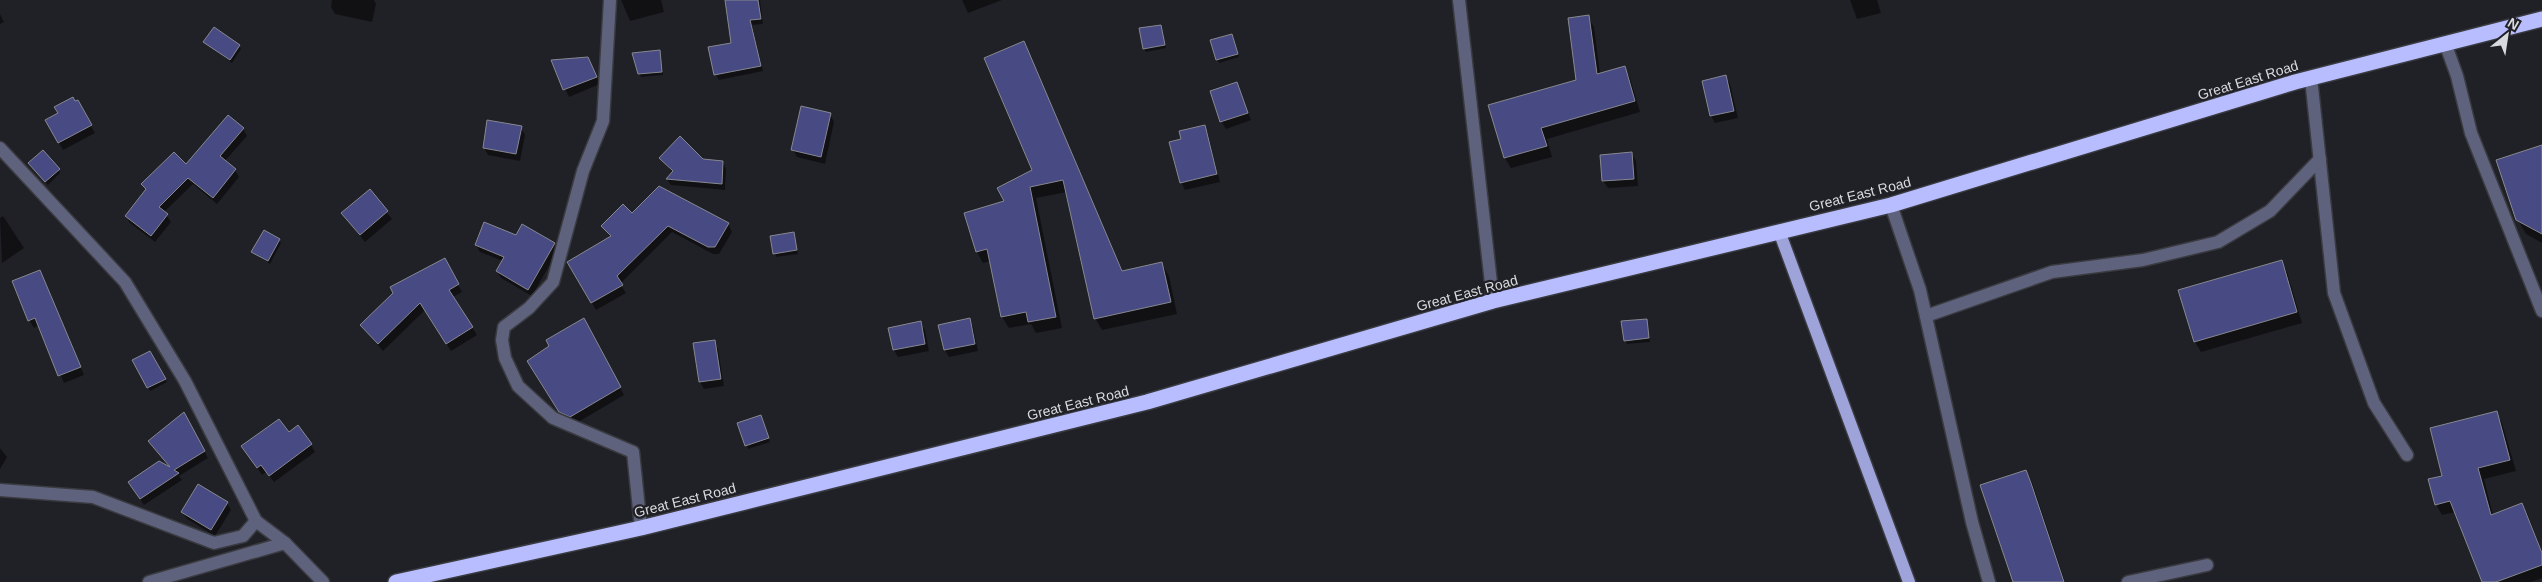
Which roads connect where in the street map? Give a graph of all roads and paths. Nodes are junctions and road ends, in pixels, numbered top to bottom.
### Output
1 (610, 0) edge
2 (1460, 0) edge
3 (2542, 19) edge
4 (2445, 43) junction
5 (2311, 78) junction
6 (0, 148) edge
7 (2320, 159) junction
8 (1890, 205) junction
9 (1779, 231) junction
10 (1493, 302) junction
11 (2542, 311) edge
12 (1926, 316) junction
13 (2408, 456) dead end
14 (0, 490) edge
15 (256, 521) junction
16 (641, 528) junction
17 (285, 543) junction
18 (2207, 564) dead end
19 (149, 582) edge
20 (323, 582) edge
21 (396, 582) edge
22 (1909, 582) edge
23 (1990, 582) edge
24 (2128, 582) edge

1 - 16 street
2 - 10 street
3 - 4 highway, Great East Road
4 - 5 highway, Great East Road
4 - 11 street
5 - 7 street
5 - 8 highway, Great East Road
6 - 15 street
7 - 12 street
7 - 13 street
8 - 9 highway, Great East Road
8 - 12 street
9 - 10 highway, Great East Road
9 - 22 main road
10 - 16 highway, Great East Road
12 - 23 street
14 - 15 street
15 - 17 street
16 - 21 highway, Great East Road
17 - 19 street
17 - 20 street
18 - 24 street

